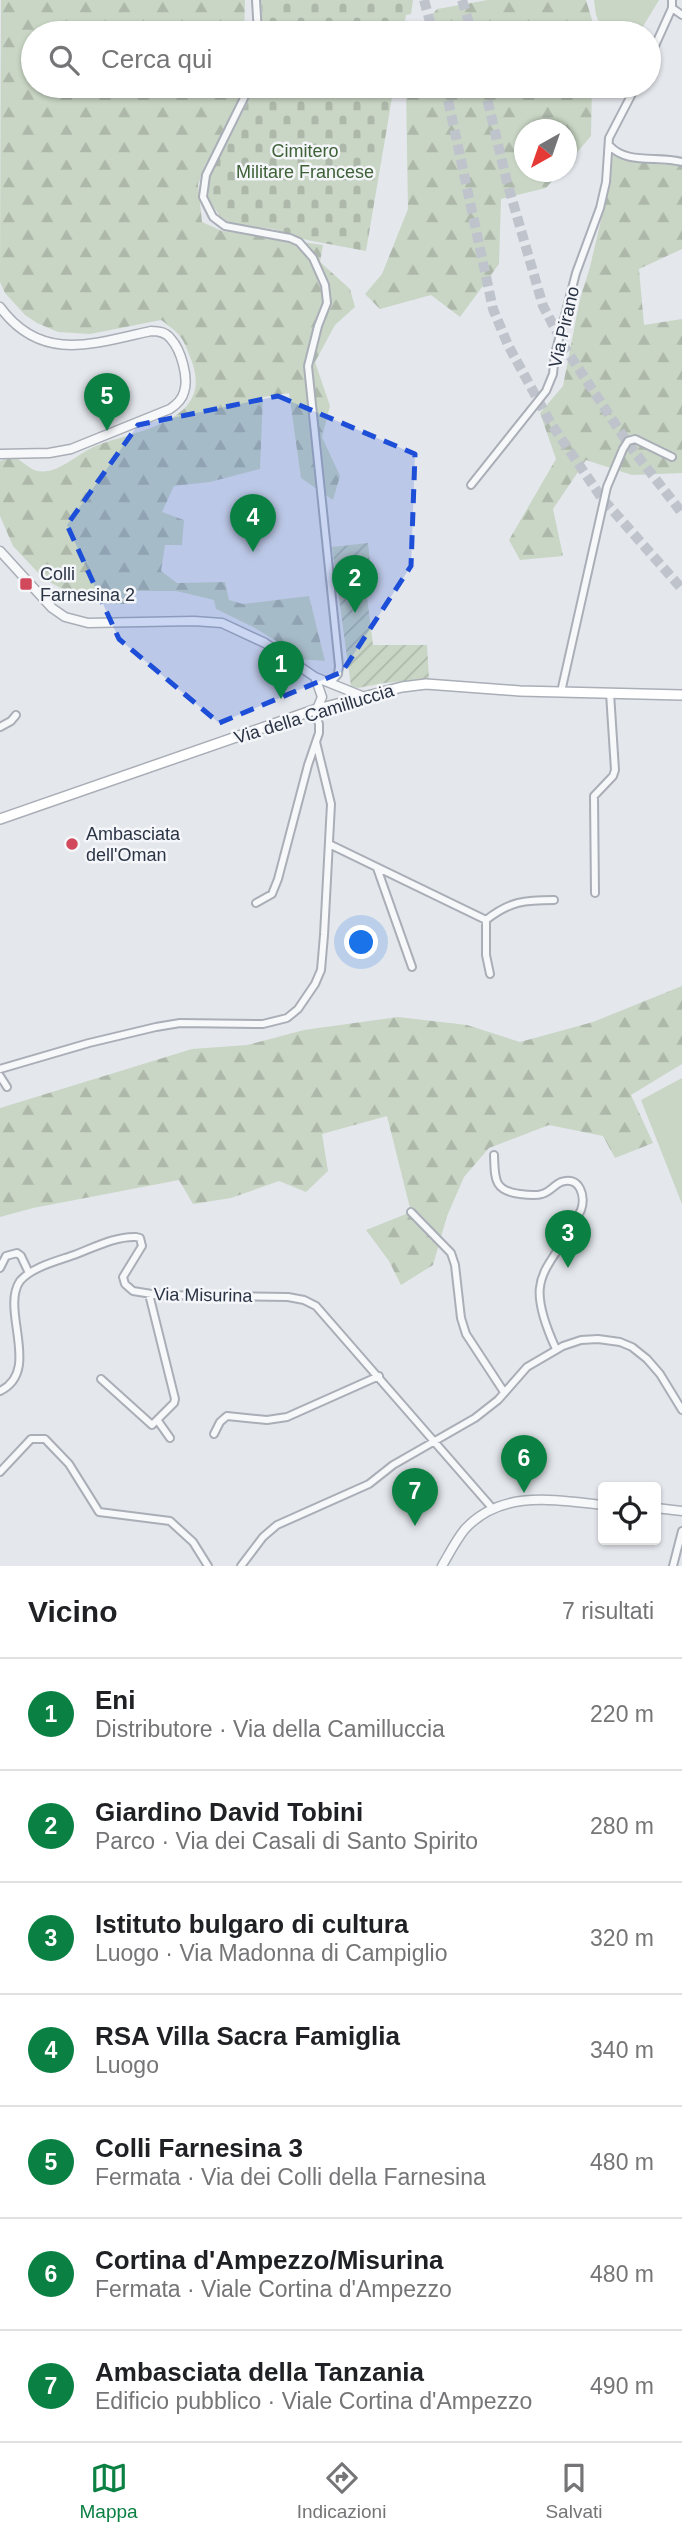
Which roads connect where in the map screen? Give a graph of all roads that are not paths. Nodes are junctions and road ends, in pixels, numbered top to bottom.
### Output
1 (256, 0) edge
2 (672, 0) edge
3 (672, 8) junction
4 (682, 15) edge
5 (257, 21) edge
6 (661, 32) edge
7 (244, 98) edge
8 (630, 98) edge
9 (610, 146) junction
10 (682, 162) edge
11 (0, 307) edge
12 (0, 454) edge
13 (671, 457) dead end
14 (471, 485) dead end
15 (0, 551) edge
16 (315, 677) junction
17 (331, 682) junction
18 (561, 692) junction
19 (610, 693) junction
20 (682, 695) edge
21 (362, 696) junction
22 (315, 710) junction
23 (16, 715) dead end
24 (0, 727) edge
25 (316, 742) junction
26 (0, 819) edge
27 (329, 844) junction
28 (377, 868) junction
29 (595, 893) dead end
30 (554, 900) dead end
31 (256, 903) dead end
32 (486, 920) junction
33 (412, 967) dead end
34 (490, 974) dead end
35 (0, 1069) edge
36 (0, 1076) edge
37 (7, 1087) dead end
38 (494, 1154) dead end
39 (411, 1212) dead end
40 (0, 1268) edge
41 (29, 1273) junction
42 (149, 1294) junction
43 (556, 1349) junction
44 (379, 1376) junction
45 (101, 1379) dead end
46 (0, 1391) edge
47 (504, 1392) junction
48 (682, 1410) edge
49 (158, 1421) junction
50 (214, 1434) dead end
51 (170, 1438) dead end
52 (435, 1440) junction
53 (0, 1472) edge
54 (598, 1504) edge
55 (493, 1508) junction
56 (661, 1509) edge
57 (682, 1511) edge
58 (682, 1531) edge
59 (208, 1566) edge
60 (241, 1566) edge
61 (442, 1566) edge
62 (673, 1566) edge

1 - 5 street
2 - 3 street
3 - 4 street
3 - 6 street
7 - 17 street
8 - 9 street, Via Pirano
9 - 10 street
9 - 14 street, Via Pirano
11 - 12 street
13 - 18 street
15 - 16 street
16 - 17 street
16 - 22 street
17 - 21 street
18 - 19 main road, Via della Camilluccia
18 - 21 main road, Via della Camilluccia
19 - 20 main road, Via della Camilluccia
19 - 29 street
21 - 22 main road, Via della Camilluccia
22 - 25 street
22 - 26 main road, Via della Camilluccia
23 - 24 street
25 - 27 street
25 - 31 street
27 - 28 street
27 - 35 street
28 - 32 street
28 - 33 street
30 - 32 street
32 - 34 street
36 - 37 street
38 - 43 street
39 - 47 street
40 - 41 street
41 - 42 street, Via Misurina
41 - 46 street
42 - 44 street, Via Misurina
42 - 49 street
43 - 47 street
43 - 48 street
44 - 50 street
44 - 52 street, Via Misurina
45 - 49 street
47 - 52 street
49 - 51 street
52 - 55 street, Via Misurina
52 - 60 street
53 - 59 street
54 - 55 street
55 - 61 street
56 - 57 street
58 - 62 street

